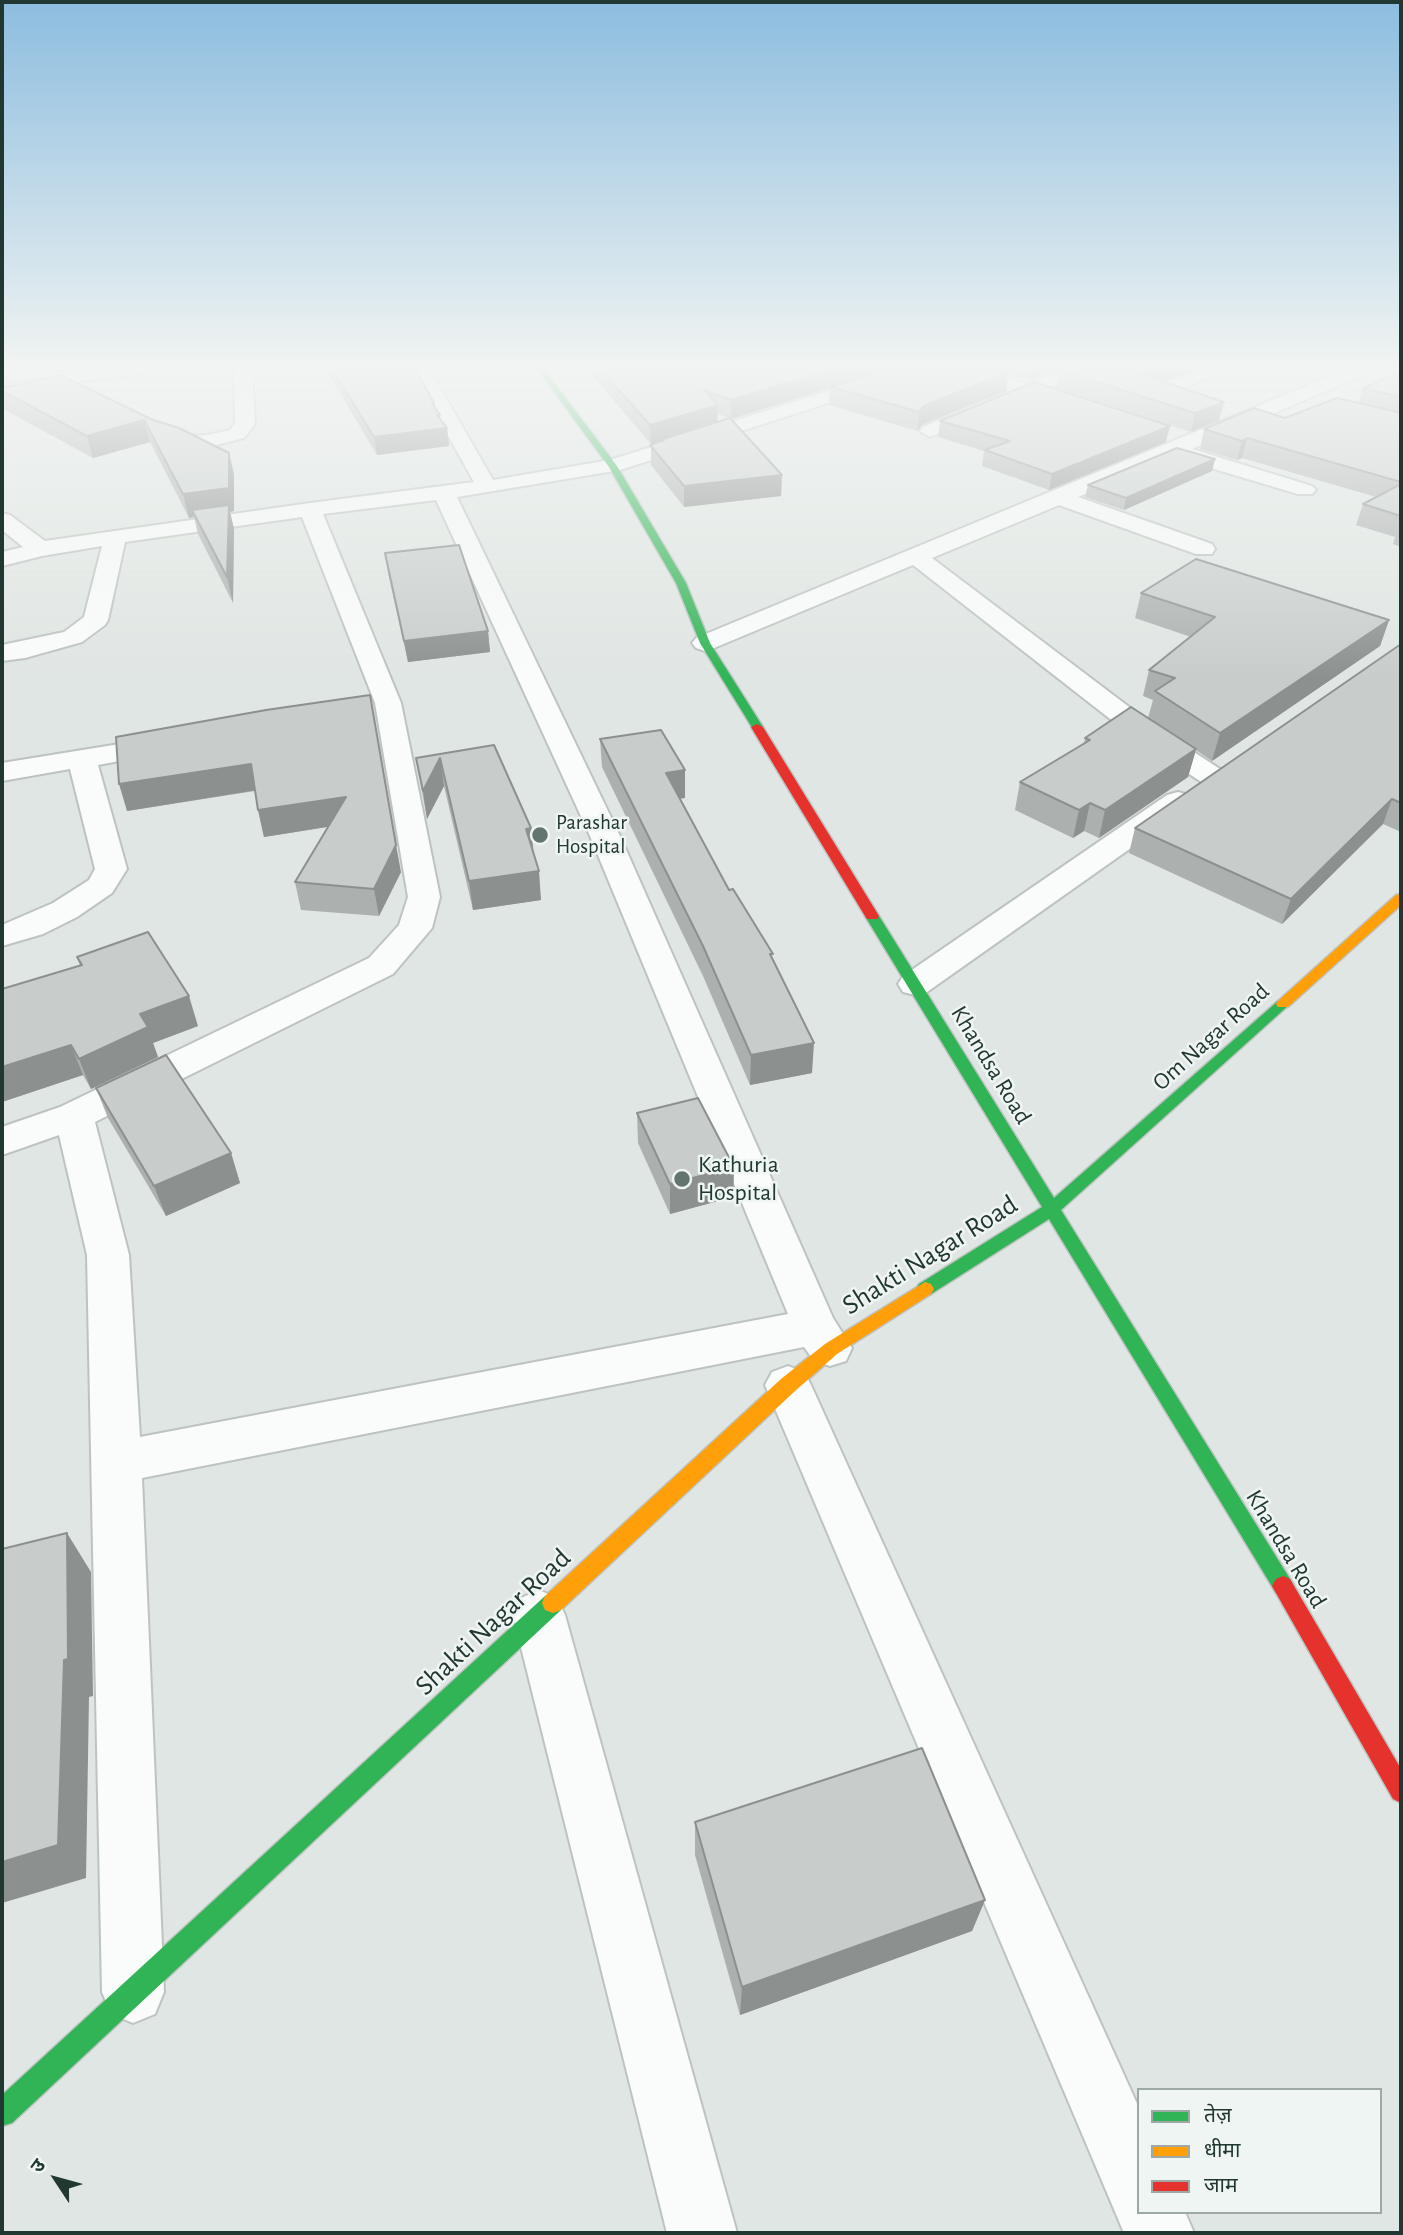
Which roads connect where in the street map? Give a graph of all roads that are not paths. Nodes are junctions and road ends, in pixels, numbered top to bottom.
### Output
1 (478, 471) edge
2 (581, 471) edge
3 (616, 471) edge
4 (1114, 471) edge
5 (1255, 471) edge
6 (487, 487) junction
7 (1305, 490) dead end
8 (444, 493) junction
9 (1058, 497) junction
10 (310, 509) junction
11 (2, 520) edge
12 (115, 537) junction
13 (41, 549) junction
14 (1204, 549) dead end
15 (915, 556) junction
16 (2, 559) edge
17 (705, 643) junction
18 (2, 653) edge
19 (190, 740) edge
20 (82, 760) junction
21 (2, 772) edge
22 (1401, 898) edge
23 (2, 936) edge
24 (915, 984) junction
25 (74, 1116) junction
26 (2, 1141) edge
27 (1052, 1209) junction
28 (823, 1338) junction
29 (788, 1385) junction
30 (117, 1462) junction
31 (539, 1615) junction
32 (1401, 1791) edge
33 (133, 1992) junction
34 (2, 2113) edge
35 (1137, 2181) edge
36 (1151, 2214) edge
37 (702, 2233) edge
38 (1159, 2233) edge

1 - 6 street
2 - 6 street
3 - 17 street, Khandsa Road
4 - 9 street
5 - 7 street
6 - 8 street
8 - 10 street
8 - 28 street
9 - 14 street
9 - 15 street
10 - 12 street
10 - 25 street
11 - 13 street
12 - 13 street
12 - 18 street
13 - 16 street
15 - 17 street
15 - 24 street
17 - 24 street, Khandsa Road
19 - 20 street
20 - 21 street
20 - 23 street
22 - 27 street, Om Nagar Road
24 - 27 street, Khandsa Road
25 - 26 street
25 - 30 street
27 - 28 street, Shakti Nagar Road
27 - 32 street, Khandsa Road
28 - 29 street, Shakti Nagar Road
28 - 30 street
29 - 31 street, Shakti Nagar Road
29 - 35 street
30 - 33 street
31 - 33 street, Shakti Nagar Road
31 - 37 street
33 - 34 street, Shakti Nagar Road
36 - 38 street

